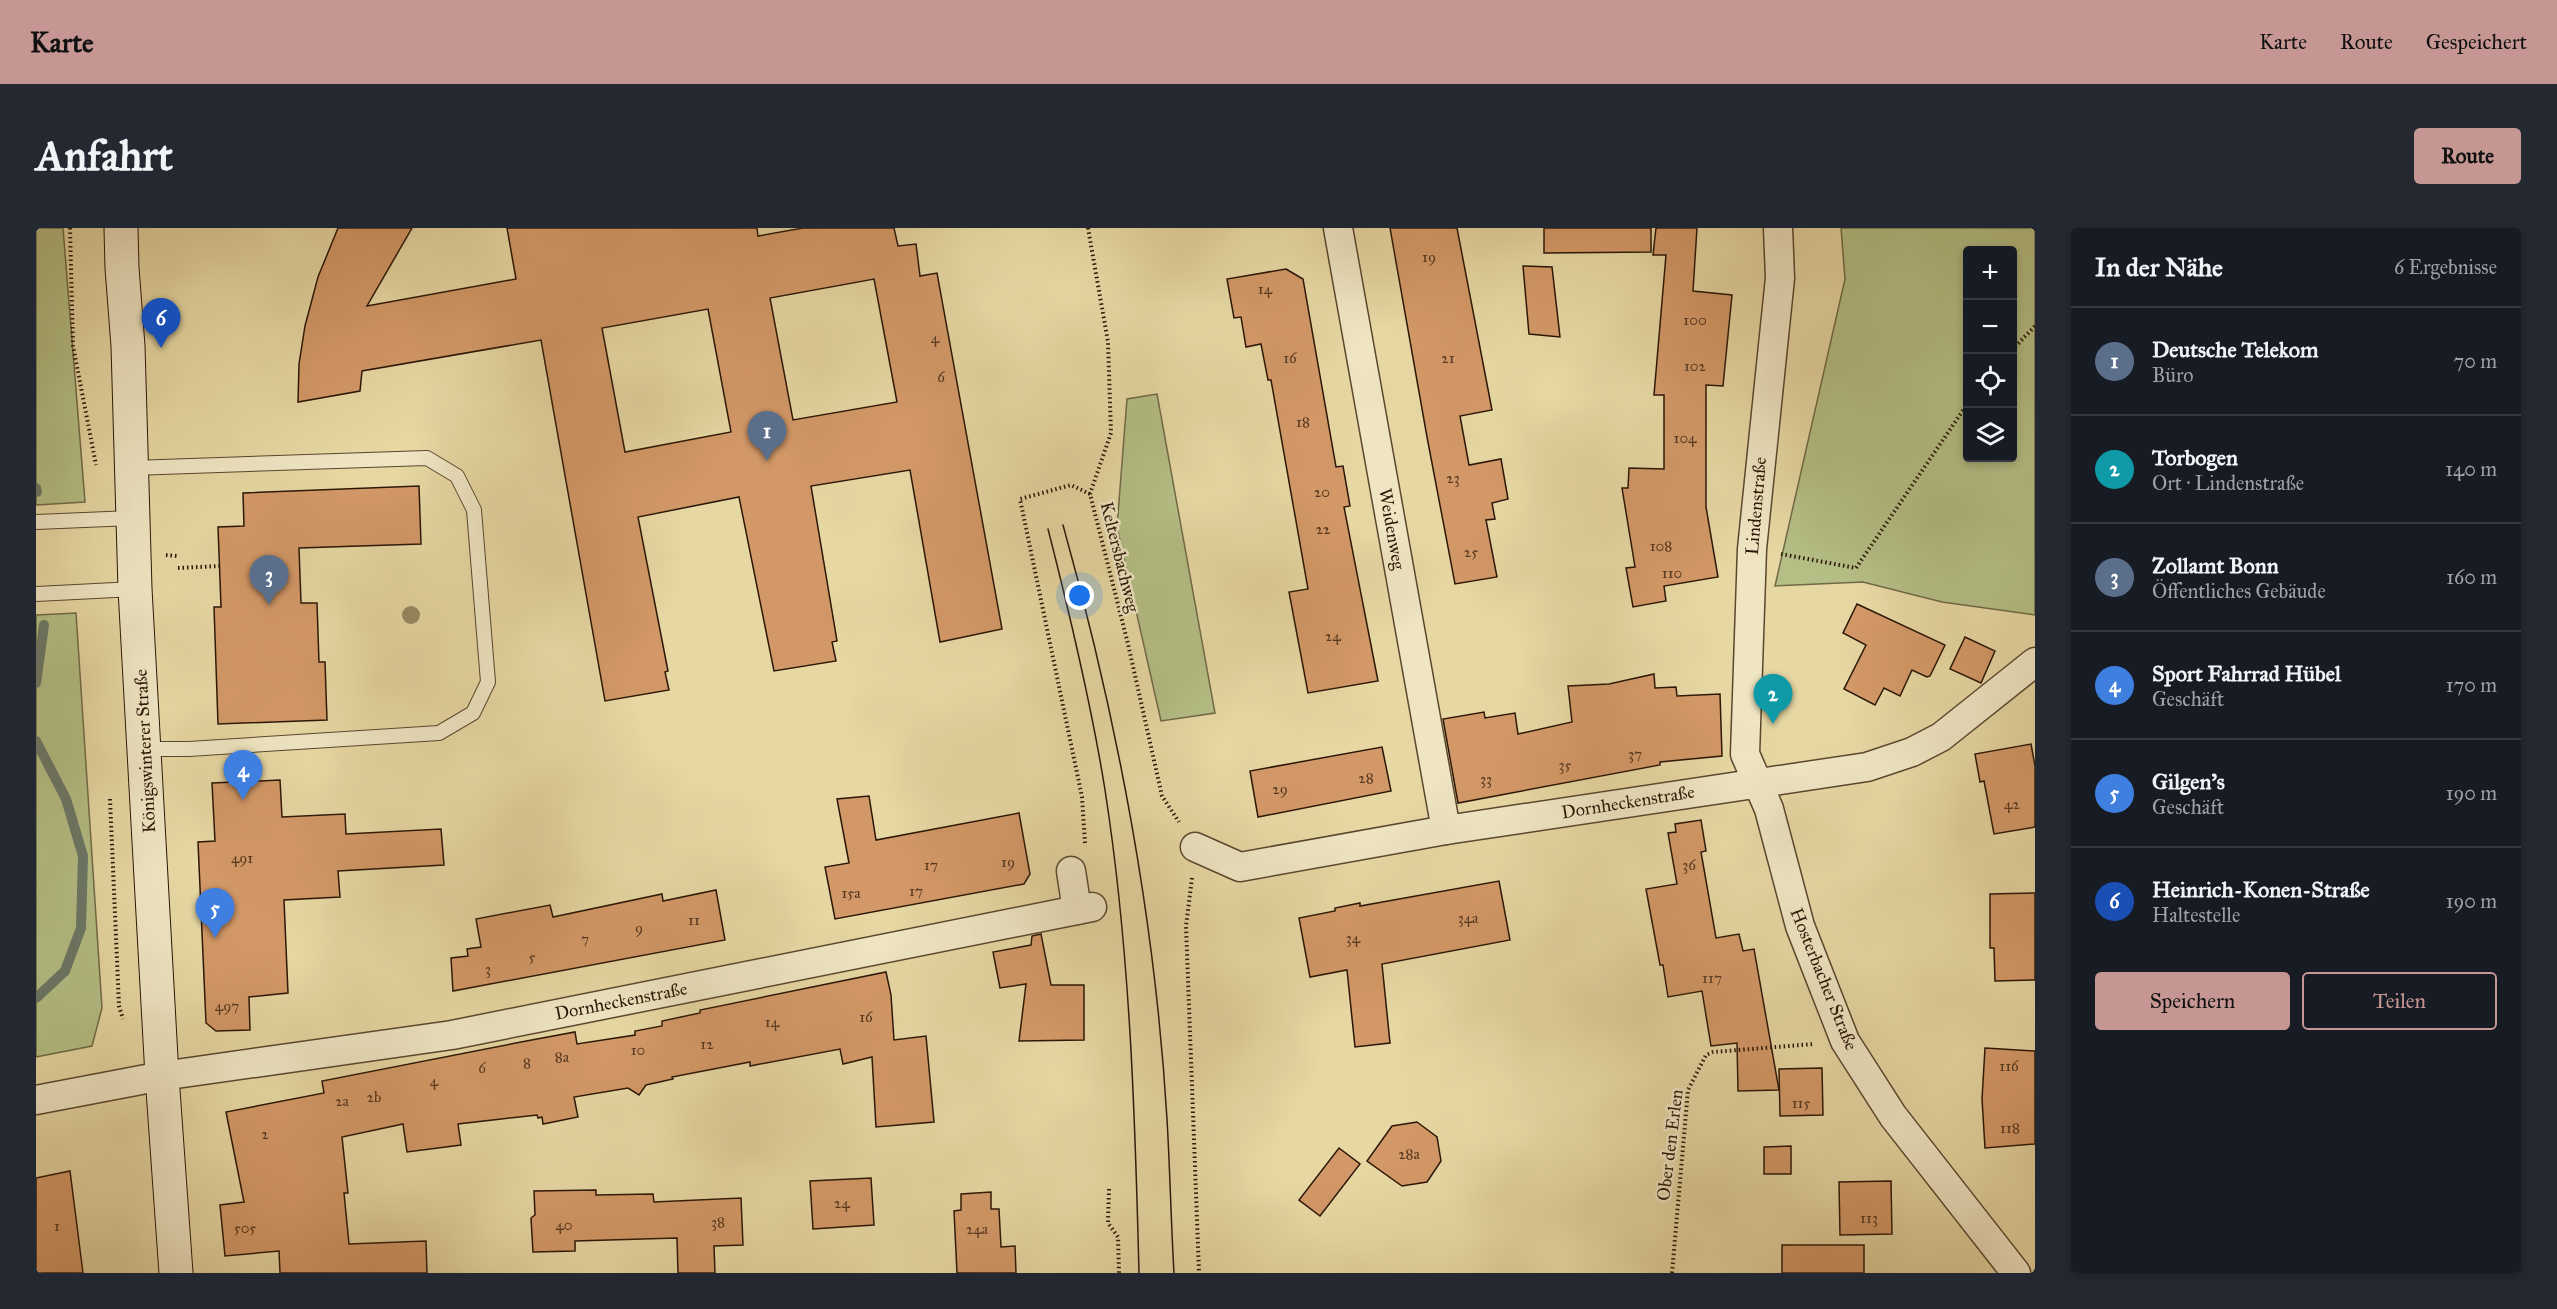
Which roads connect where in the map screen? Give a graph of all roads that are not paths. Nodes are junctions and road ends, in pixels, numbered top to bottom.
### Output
1 (108, 228) edge
2 (121, 228) edge
3 (1338, 228) edge
4 (1778, 228) edge
5 (122, 268) junction
6 (132, 468) junction
7 (132, 518) junction
8 (36, 522) edge
9 (135, 589) junction
10 (36, 594) edge
11 (2035, 662) edge
12 (146, 749) junction
13 (1757, 782) junction
14 (1446, 830) junction
15 (1195, 848) road end
16 (1078, 861) road end
17 (162, 1076) junction
18 (36, 1100) edge
19 (176, 1273) edge
20 (2016, 1273) edge

1 - 5 main road
2 - 5 main road, Königswinterer Straße
3 - 14 street, Weidenweg
4 - 13 street, Lindenstraße
5 - 6 main road, Königswinterer Straße
6 - 7 main road, Königswinterer Straße
6 - 12 lane
7 - 8 lane
7 - 9 main road, Königswinterer Straße
9 - 10 lane
9 - 12 main road, Königswinterer Straße
11 - 13 street, Dornheckenstraße
12 - 17 main road, Königswinterer Straße
13 - 14 street, Dornheckenstraße
13 - 20 street, Hosterbacher Straße
14 - 15 street, Dornheckenstraße
16 - 17 street, Dornheckenstraße
17 - 18 street, Dornheckenstraße
17 - 19 main road, Königswinterer Straße

